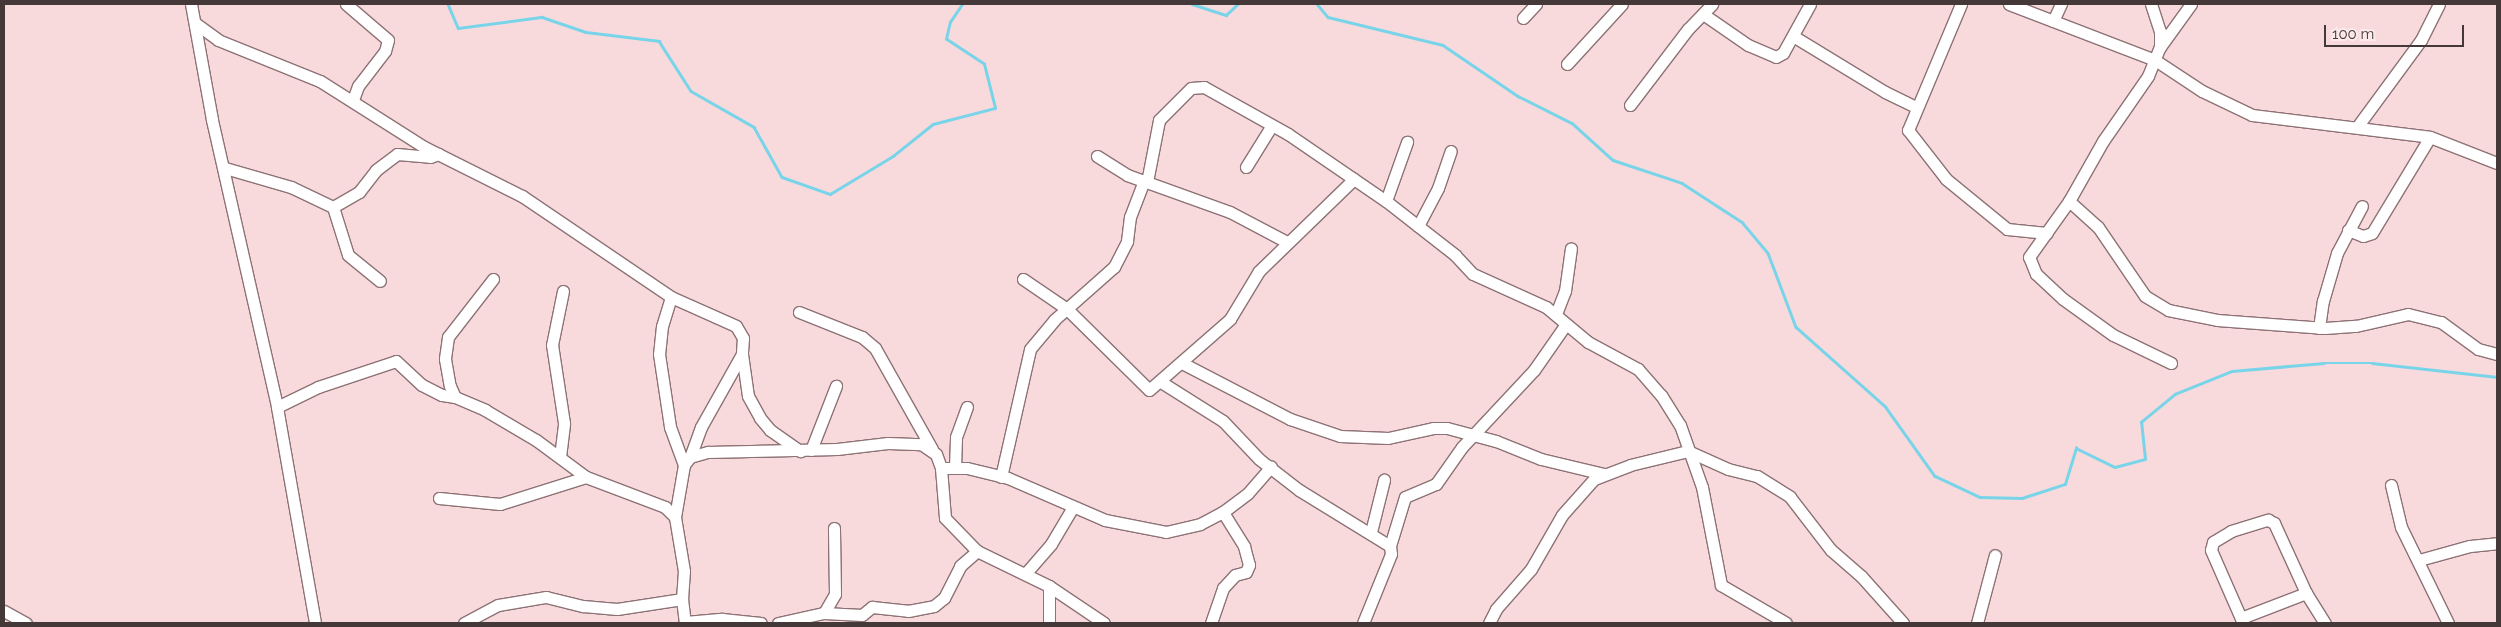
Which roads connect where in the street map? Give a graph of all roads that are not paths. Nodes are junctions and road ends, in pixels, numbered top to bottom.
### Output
1 (191, 4) edge
2 (346, 4) edge
3 (1536, 4) edge
4 (1622, 4) edge
5 (1712, 4) edge
6 (1810, 4) edge
7 (1960, 4) edge
8 (2009, 4) edge
9 (2061, 4) edge
10 (2150, 4) edge
11 (2191, 4) edge
12 (2439, 4) edge
13 (1703, 14) junction
14 (1523, 18) dead end
15 (2053, 21) junction
16 (195, 23) junction
17 (1793, 36) junction
18 (2160, 47) junction
19 (2155, 60) junction
20 (1567, 64) dead end
21 (353, 100) junction
22 (1630, 105) dead end
23 (1916, 107) junction
24 (1272, 125) junction
25 (2357, 127) junction
26 (2430, 137) junction
27 (1407, 142) dead end
28 (1451, 151) dead end
29 (438, 154) junction
30 (1097, 156) dead end
31 (2497, 163) edge
32 (1246, 167) dead end
33 (225, 168) junction
34 (1354, 179) junction
35 (1146, 181) junction
36 (1386, 201) junction
37 (2069, 201) junction
38 (2362, 206) dead end
39 (333, 207) junction
40 (1418, 226) junction
41 (2348, 230) junction
42 (2047, 232) junction
43 (1286, 242) junction
44 (1571, 248) dead end
45 (493, 279) dead end
46 (1023, 279) dead end
47 (380, 281) dead end
48 (563, 291) dead end
49 (671, 297) junction
50 (1067, 309) junction
51 (799, 312) dead end
52 (1556, 314) junction
53 (1566, 324) junction
54 (2319, 328) junction
55 (742, 354) junction
56 (2497, 354) edge
57 (1182, 363) junction
58 (2171, 363) dead end
59 (1161, 382) junction
60 (836, 386) dead end
61 (455, 397) junction
62 (276, 407) junction
63 (967, 407) dead end
64 (1472, 435) junction
65 (932, 449) junction
66 (805, 450) junction
67 (1688, 451) junction
68 (560, 457) junction
69 (687, 461) junction
70 (955, 467) junction
71 (1271, 467) junction
72 (941, 468) junction
73 (1604, 474) junction
74 (586, 477) junction
75 (1001, 477) junction
76 (1384, 480) dead end
77 (2391, 485) dead end
78 (439, 498) dead end
79 (1073, 507) junction
80 (1223, 512) junction
81 (675, 517) junction
82 (834, 528) dead end
83 (1371, 532) junction
84 (2497, 543) edge
85 (1390, 546) junction
86 (978, 551) junction
87 (1995, 555) dead end
88 (2419, 560) junction
89 (1025, 574) junction
90 (1049, 586) junction
91 (2306, 593) junction
92 (682, 599) junction
93 (4, 611) edge
94 (824, 614) junction
95 (2242, 621) edge
96 (685, 622) edge
97 (26, 623) edge
98 (315, 623) edge
99 (464, 623) edge
100 (761, 623) edge
101 (778, 623) edge
102 (1049, 623) edge
103 (1104, 623) edge
104 (1211, 623) edge
105 (1363, 623) edge
106 (1489, 623) edge
107 (1786, 623) edge
108 (1903, 623) edge
109 (1976, 623) edge
110 (2326, 623) edge
111 (2448, 623) edge

1 - 16 street
2 - 21 street
3 - 14 street
4 - 20 street
5 - 13 street
6 - 17 street
7 - 23 street
8 - 15 street
9 - 15 street
10 - 18 street
11 - 18 street
12 - 25 street
13 - 17 street
13 - 22 street
15 - 19 street
16 - 21 street
16 - 33 street
17 - 23 street
18 - 19 street
19 - 25 street
19 - 37 street
21 - 29 street
23 - 42 street
24 - 32 street
24 - 34 street
24 - 35 street
25 - 26 street
26 - 31 street
26 - 41 street
27 - 36 street
28 - 40 street
29 - 39 street
29 - 49 street
30 - 35 street
33 - 39 street
33 - 62 street
34 - 36 street
34 - 43 street
35 - 43 street
35 - 50 street
36 - 40 street
37 - 42 street
37 - 54 street
38 - 41 street
39 - 47 street
40 - 52 street
41 - 54 street
42 - 58 street
43 - 57 street
44 - 52 street
45 - 61 street
46 - 50 street
48 - 68 street
49 - 55 street
49 - 69 street
50 - 59 street
50 - 75 street
51 - 65 street
52 - 53 street
53 - 64 street
53 - 67 street
54 - 56 street
55 - 66 street
55 - 69 street
57 - 59 street
57 - 64 street
59 - 71 street
60 - 66 street
61 - 62 street
61 - 68 street
62 - 98 street
63 - 70 street
64 - 73 street
64 - 85 street
65 - 66 street
65 - 72 street
66 - 69 street
67 - 73 street
67 - 107 street
67 - 108 street
68 - 74 street
69 - 81 street
70 - 72 street
70 - 75 street
71 - 80 street
71 - 83 street
72 - 86 street
73 - 106 street
74 - 78 street
74 - 81 street
75 - 79 street
76 - 83 street
77 - 88 street
79 - 80 street
79 - 89 street
80 - 104 street
81 - 92 street
82 - 94 street
83 - 85 street
84 - 88 street
85 - 105 street
86 - 89 street
86 - 94 street
87 - 109 street
88 - 111 street
89 - 90 street
90 - 102 street
90 - 103 street
91 - 95 street
91 - 95 street
91 - 110 street
92 - 96 street
92 - 99 street
93 - 97 street
94 - 101 street
96 - 100 street

